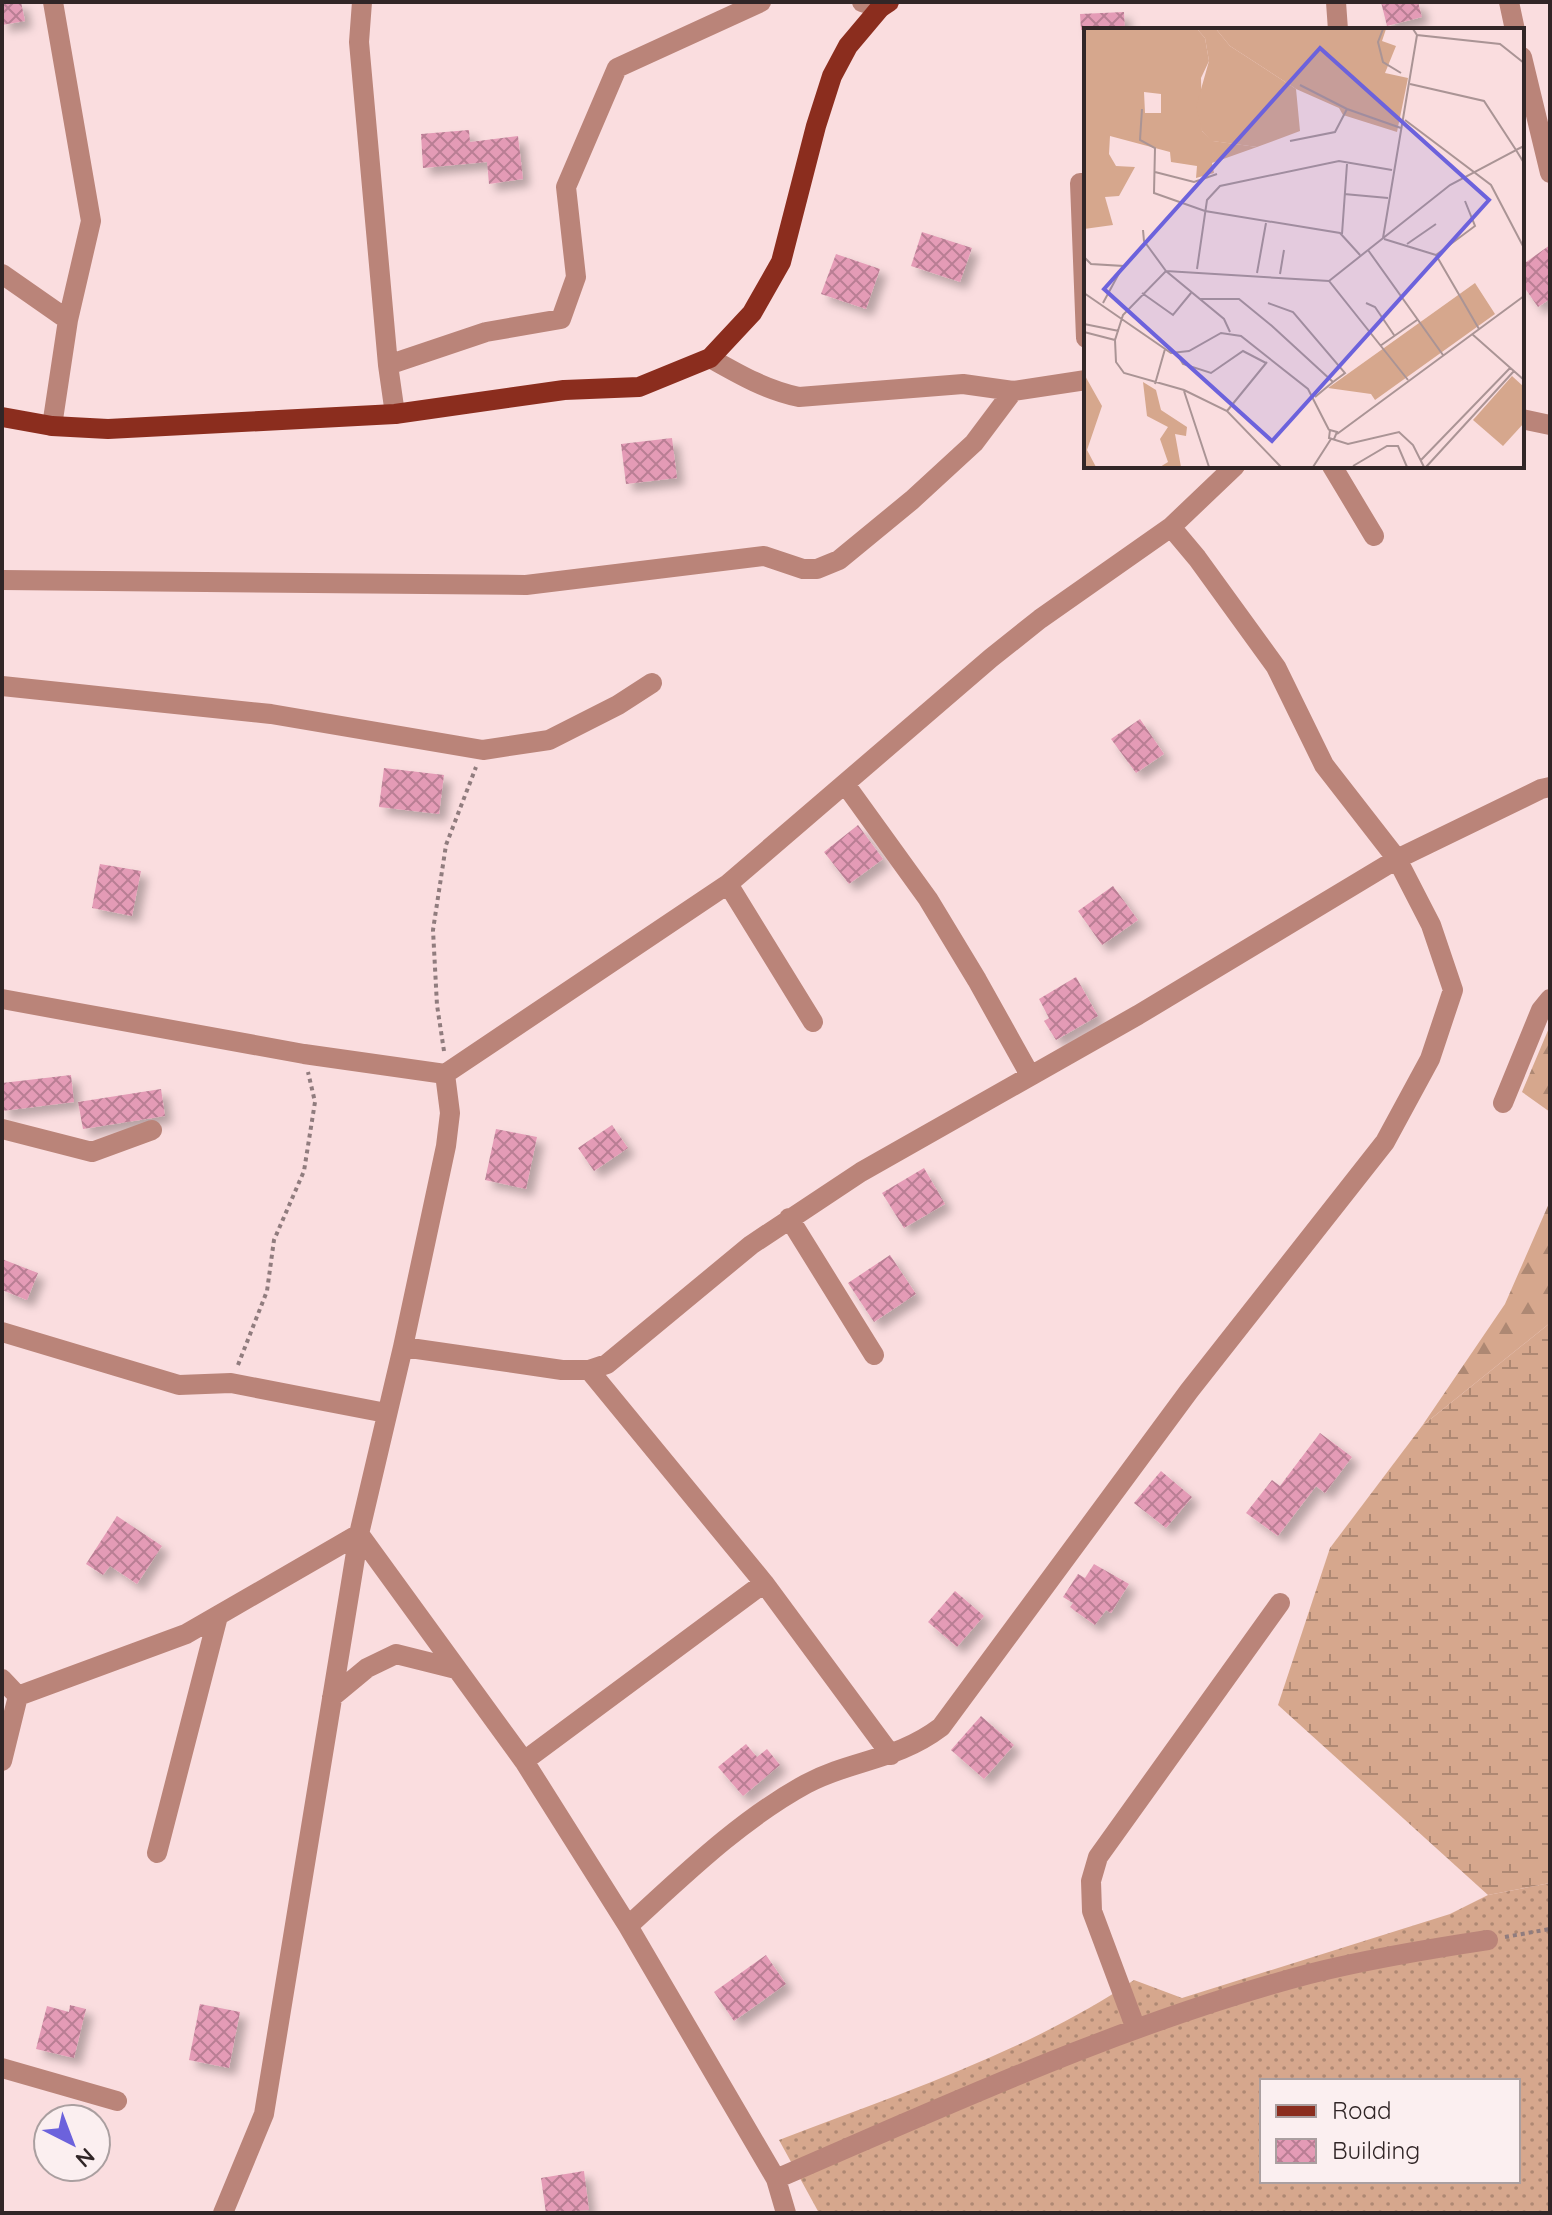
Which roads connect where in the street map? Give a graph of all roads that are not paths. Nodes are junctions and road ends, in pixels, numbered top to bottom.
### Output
1 (53, 2) edge
2 (362, 2) edge
3 (761, 2) edge
4 (1336, 2) edge
5 (1509, 2) edge
6 (877, 4) edge
7 (1338, 28) edge
8 (1515, 28) edge
9 (1524, 65) edge
10 (1550, 173) edge
11 (1084, 183) edge
12 (2, 274) edge
13 (1084, 286) edge
14 (68, 320) junction
15 (710, 358) junction
16 (388, 365) junction
17 (1084, 380) edge
18 (1013, 391) junction
19 (395, 414) junction
20 (2, 417) edge
21 (1524, 419) edge
22 (1550, 425) edge
23 (52, 426) junction
24 (1233, 468) edge
25 (1333, 468) edge
26 (1171, 527) junction
27 (1374, 536) dead end
28 (2, 580) edge
29 (652, 683) dead end
30 (2, 686) edge
31 (845, 784) junction
32 (1550, 787) edge
33 (1397, 859) junction
34 (728, 884) junction
35 (2, 999) edge
36 (1550, 999) edge
37 (813, 1022) dead end
38 (445, 1074) junction
39 (1030, 1075) junction
40 (1503, 1103) dead end
41 (2, 1129) edge
42 (152, 1130) dead end
43 (789, 1218) junction
44 (2, 1332) edge
45 (403, 1347) junction
46 (874, 1355) dead end
47 (589, 1370) junction
48 (386, 1413) junction
49 (359, 1534) junction
50 (764, 1583) junction
51 (1280, 1603) dead end
52 (218, 1616) junction
53 (456, 1669) junction
54 (2, 1679) edge
55 (18, 1696) junction
56 (332, 1697) junction
57 (891, 1755) junction
58 (2, 1761) edge
59 (524, 1761) junction
60 (157, 1853) dead end
61 (628, 1926) junction
62 (1488, 1940) road end
63 (1136, 2029) junction
64 (2, 2068) edge
65 (117, 2101) dead end
66 (776, 2179) junction
67 (223, 2213) edge
68 (786, 2213) edge

1 - 14 street
2 - 16 street
3 - 16 street
4 - 7 street
5 - 8 street
6 - 15 main road
9 - 10 street
11 - 13 street
12 - 14 street
14 - 23 street
15 - 18 street
15 - 19 main road
16 - 19 street
17 - 18 street
18 - 28 street
19 - 23 main road
20 - 23 main road
21 - 22 street
24 - 26 street
25 - 27 street
26 - 31 street
26 - 33 street
29 - 30 street
31 - 34 street
31 - 39 street
32 - 33 street
33 - 39 street
33 - 57 street
34 - 37 street
34 - 38 street
35 - 38 street
36 - 40 street
38 - 45 street
39 - 43 street
41 - 42 street
43 - 46 street
43 - 47 street
44 - 48 street
45 - 47 street
45 - 48 street
47 - 50 street
48 - 49 street
49 - 52 street
49 - 53 street
49 - 56 street
50 - 57 street
50 - 59 street
51 - 63 street
52 - 55 street
52 - 60 street
53 - 56 street
53 - 59 street
54 - 55 street
55 - 58 street
56 - 67 street
57 - 61 street
59 - 61 street
61 - 66 street
62 - 63 street
63 - 66 street
64 - 65 street
66 - 68 street

